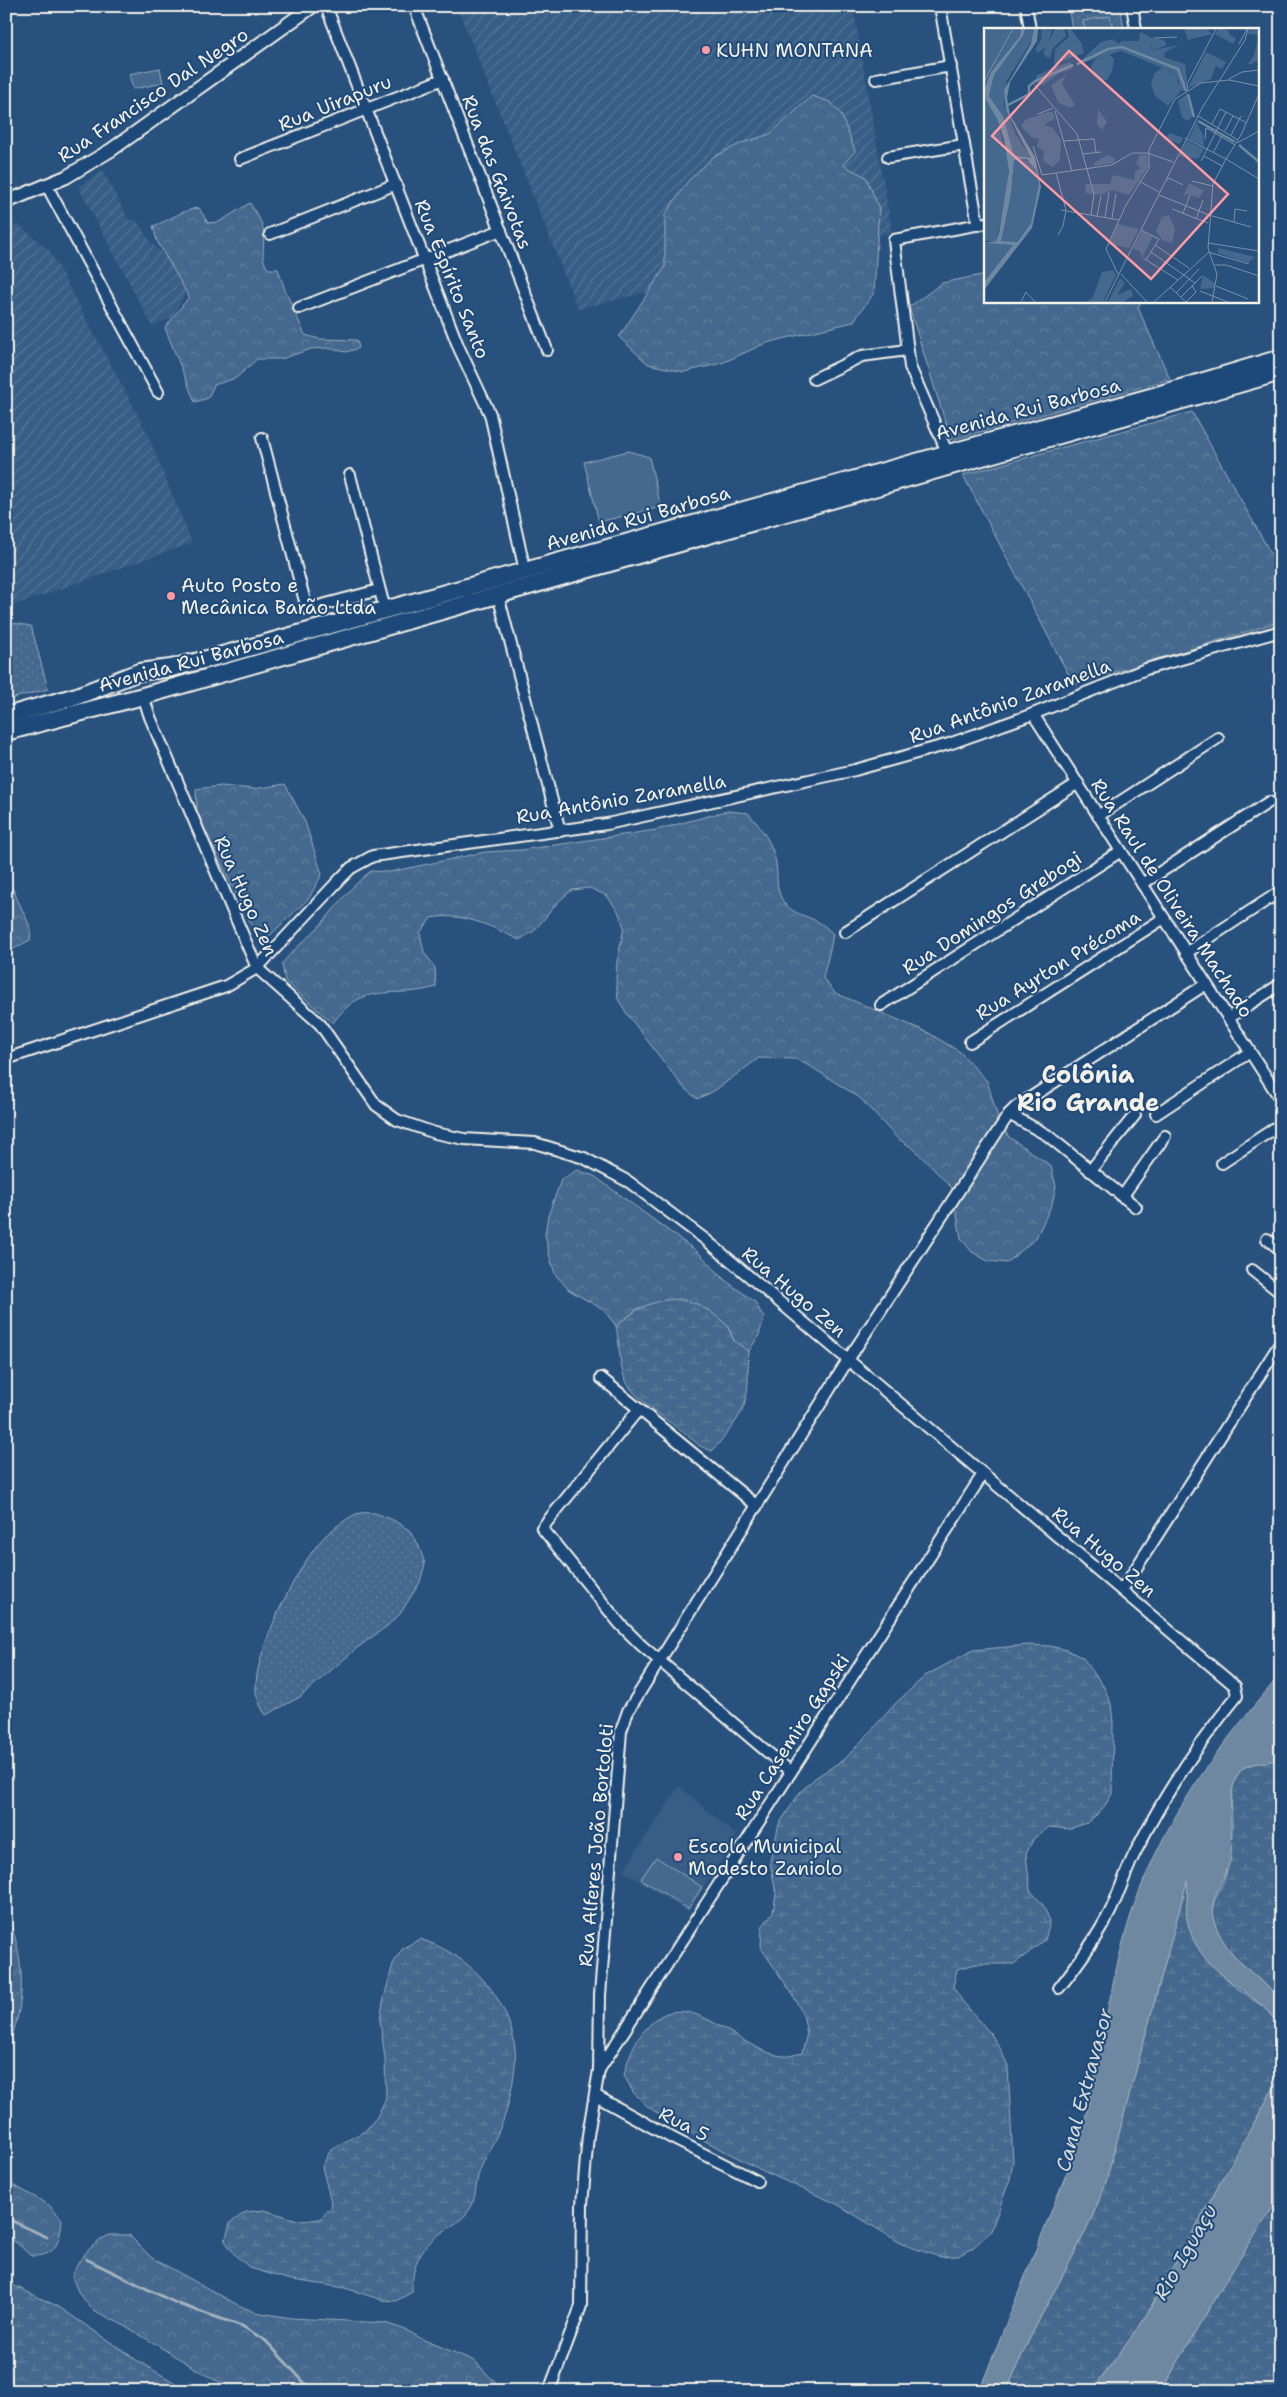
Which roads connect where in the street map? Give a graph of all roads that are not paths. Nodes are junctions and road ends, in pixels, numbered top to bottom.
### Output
1 (313, 6) edge
2 (326, 6) edge
3 (414, 6) edge
4 (940, 6) edge
5 (1026, 6) edge
6 (1132, 6) edge
7 (1030, 28) edge
8 (1136, 28) edge
9 (951, 66) junction
10 (443, 79) junction
11 (876, 79) dead end
12 (366, 109) junction
13 (964, 145) junction
14 (888, 157) dead end
15 (240, 159) dead end
16 (396, 184) junction
17 (47, 186) junction
18 (6, 202) edge
19 (982, 224) edge
20 (501, 230) junction
21 (270, 234) dead end
22 (425, 259) junction
23 (299, 308) dead end
24 (547, 350) dead end
25 (907, 350) junction
26 (1281, 358) edge
27 (1281, 372) edge
28 (814, 379) dead end
29 (158, 392) dead end
30 (262, 438) dead end
31 (947, 452) junction
32 (350, 475) dead end
33 (525, 571) junction
34 (379, 590) junction
35 (498, 595) junction
36 (384, 610) junction
37 (1281, 630) edge
38 (136, 673) junction
39 (141, 696) junction
40 (1033, 714) junction
41 (6, 716) edge
42 (6, 732) edge
43 (1218, 738) dead end
44 (1078, 783) junction
45 (1269, 802) dead end
46 (1098, 816) junction
47 (560, 831) junction
48 (1121, 851) junction
49 (1142, 884) junction
50 (1281, 891) edge
51 (1164, 918) junction
52 (845, 932) dead end
53 (1186, 952) junction
54 (257, 968) junction
55 (1206, 984) junction
56 (1281, 984) edge
57 (881, 1005) dead end
58 (1228, 1018) junction
59 (970, 1042) dead end
60 (1250, 1052) junction
61 (6, 1059) edge
62 (1276, 1083) edge
63 (1281, 1100) edge
64 (1009, 1114) junction
65 (1156, 1114) dead end
66 (1135, 1115) dead end
67 (1281, 1124) edge
68 (1165, 1136) dead end
69 (1222, 1163) dead end
70 (1090, 1171) junction
71 (1122, 1197) junction
72 (1136, 1207) dead end
73 (1267, 1239) dead end
74 (1281, 1250) edge
75 (1252, 1270) dead end
76 (1281, 1293) edge
77 (1281, 1342) edge
78 (848, 1360) junction
79 (601, 1378) dead end
80 (639, 1409) junction
81 (982, 1474) junction
82 (756, 1506) junction
83 (1122, 1590) junction
84 (659, 1661) junction
85 (791, 1772) junction
86 (1059, 1988) dead end
87 (599, 2070) junction
88 (596, 2096) junction
89 (757, 2181) dead end
90 (550, 2391) edge

1 - 17 street, Rua Francisco Dal Negro
2 - 12 street, Rua Espírito Santo
3 - 10 street, Rua das Gaivotas
4 - 9 street
5 - 7 street
6 - 8 street
9 - 11 street
9 - 13 street
10 - 12 street, Rua Uirapuru
10 - 20 street, Rua das Gaivotas
12 - 15 street, Rua Uirapuru
12 - 16 street, Rua Espírito Santo
13 - 14 street
13 - 19 street
16 - 21 street
16 - 22 street, Rua Espírito Santo
17 - 18 street, Rua Francisco Dal Negro
17 - 29 street
19 - 25 street
20 - 22 street
20 - 24 street, Rua das Gaivotas
22 - 23 street
22 - 33 street, Rua Espírito Santo
25 - 28 street
25 - 31 street
26 - 31 main road, Avenida Rui Barbosa
27 - 35 main road, Avenida Rui Barbosa
30 - 34 street
31 - 33 main road, Avenida Rui Barbosa
32 - 34 street
33 - 36 main road, Avenida Rui Barbosa
34 - 36 street
35 - 39 main road, Avenida Rui Barbosa
35 - 47 street
36 - 38 main road, Avenida Rui Barbosa
37 - 40 street, Rua Antônio Zaramella
38 - 39 main road
38 - 41 main road, Avenida Rui Barbosa
39 - 42 main road, Avenida Rui Barbosa
39 - 54 street, Rua Hugo Zen
40 - 44 street, Rua Raul de Oliveira Machado
40 - 47 street, Rua Antônio Zaramella
43 - 46 street
44 - 46 street, Rua Raul de Oliveira Machado
44 - 52 street
45 - 49 street
46 - 48 street, Rua Raul de Oliveira Machado
47 - 54 street, Rua Antônio Zaramella
48 - 49 street, Rua Raul de Oliveira Machado
48 - 57 street, Rua Domingos Grebogi
49 - 51 street, Rua Raul de Oliveira Machado
50 - 53 street
51 - 53 street, Rua Raul de Oliveira Machado
51 - 59 street, Rua Ayrton Précoma
53 - 55 street, Rua Raul de Oliveira Machado
54 - 61 street, Rua Antônio Zaramella
54 - 78 street, Rua Hugo Zen
55 - 58 street, Rua Raul de Oliveira Machado
55 - 64 street, Rua Alferes João Bortoloti
56 - 58 street
58 - 60 street, Rua Raul de Oliveira Machado
60 - 62 street, Rua Raul de Oliveira Machado
60 - 65 street
62 - 63 street, Rua Raul de Oliveira Machado
64 - 70 street
64 - 78 street, Rua Alferes João Bortoloti
66 - 70 street
67 - 69 street
68 - 71 street
70 - 71 street
71 - 72 street
73 - 74 street
75 - 76 street
77 - 83 street
78 - 81 street, Rua Hugo Zen
78 - 82 street, Rua Alferes João Bortoloti
79 - 80 street
80 - 82 street
80 - 84 street
81 - 83 street, Rua Hugo Zen
81 - 85 street, Rua Casemiro Gapski
82 - 84 street, Rua Alferes João Bortoloti
83 - 86 street, Rua Hugo Zen
84 - 85 street
84 - 87 street, Rua Alferes João Bortoloti
85 - 87 street, Rua Casemiro Gapski
87 - 88 street, Rua Alferes João Bortoloti
88 - 89 street, Rua 5
88 - 90 street, Rua Alferes João Bortoloti

